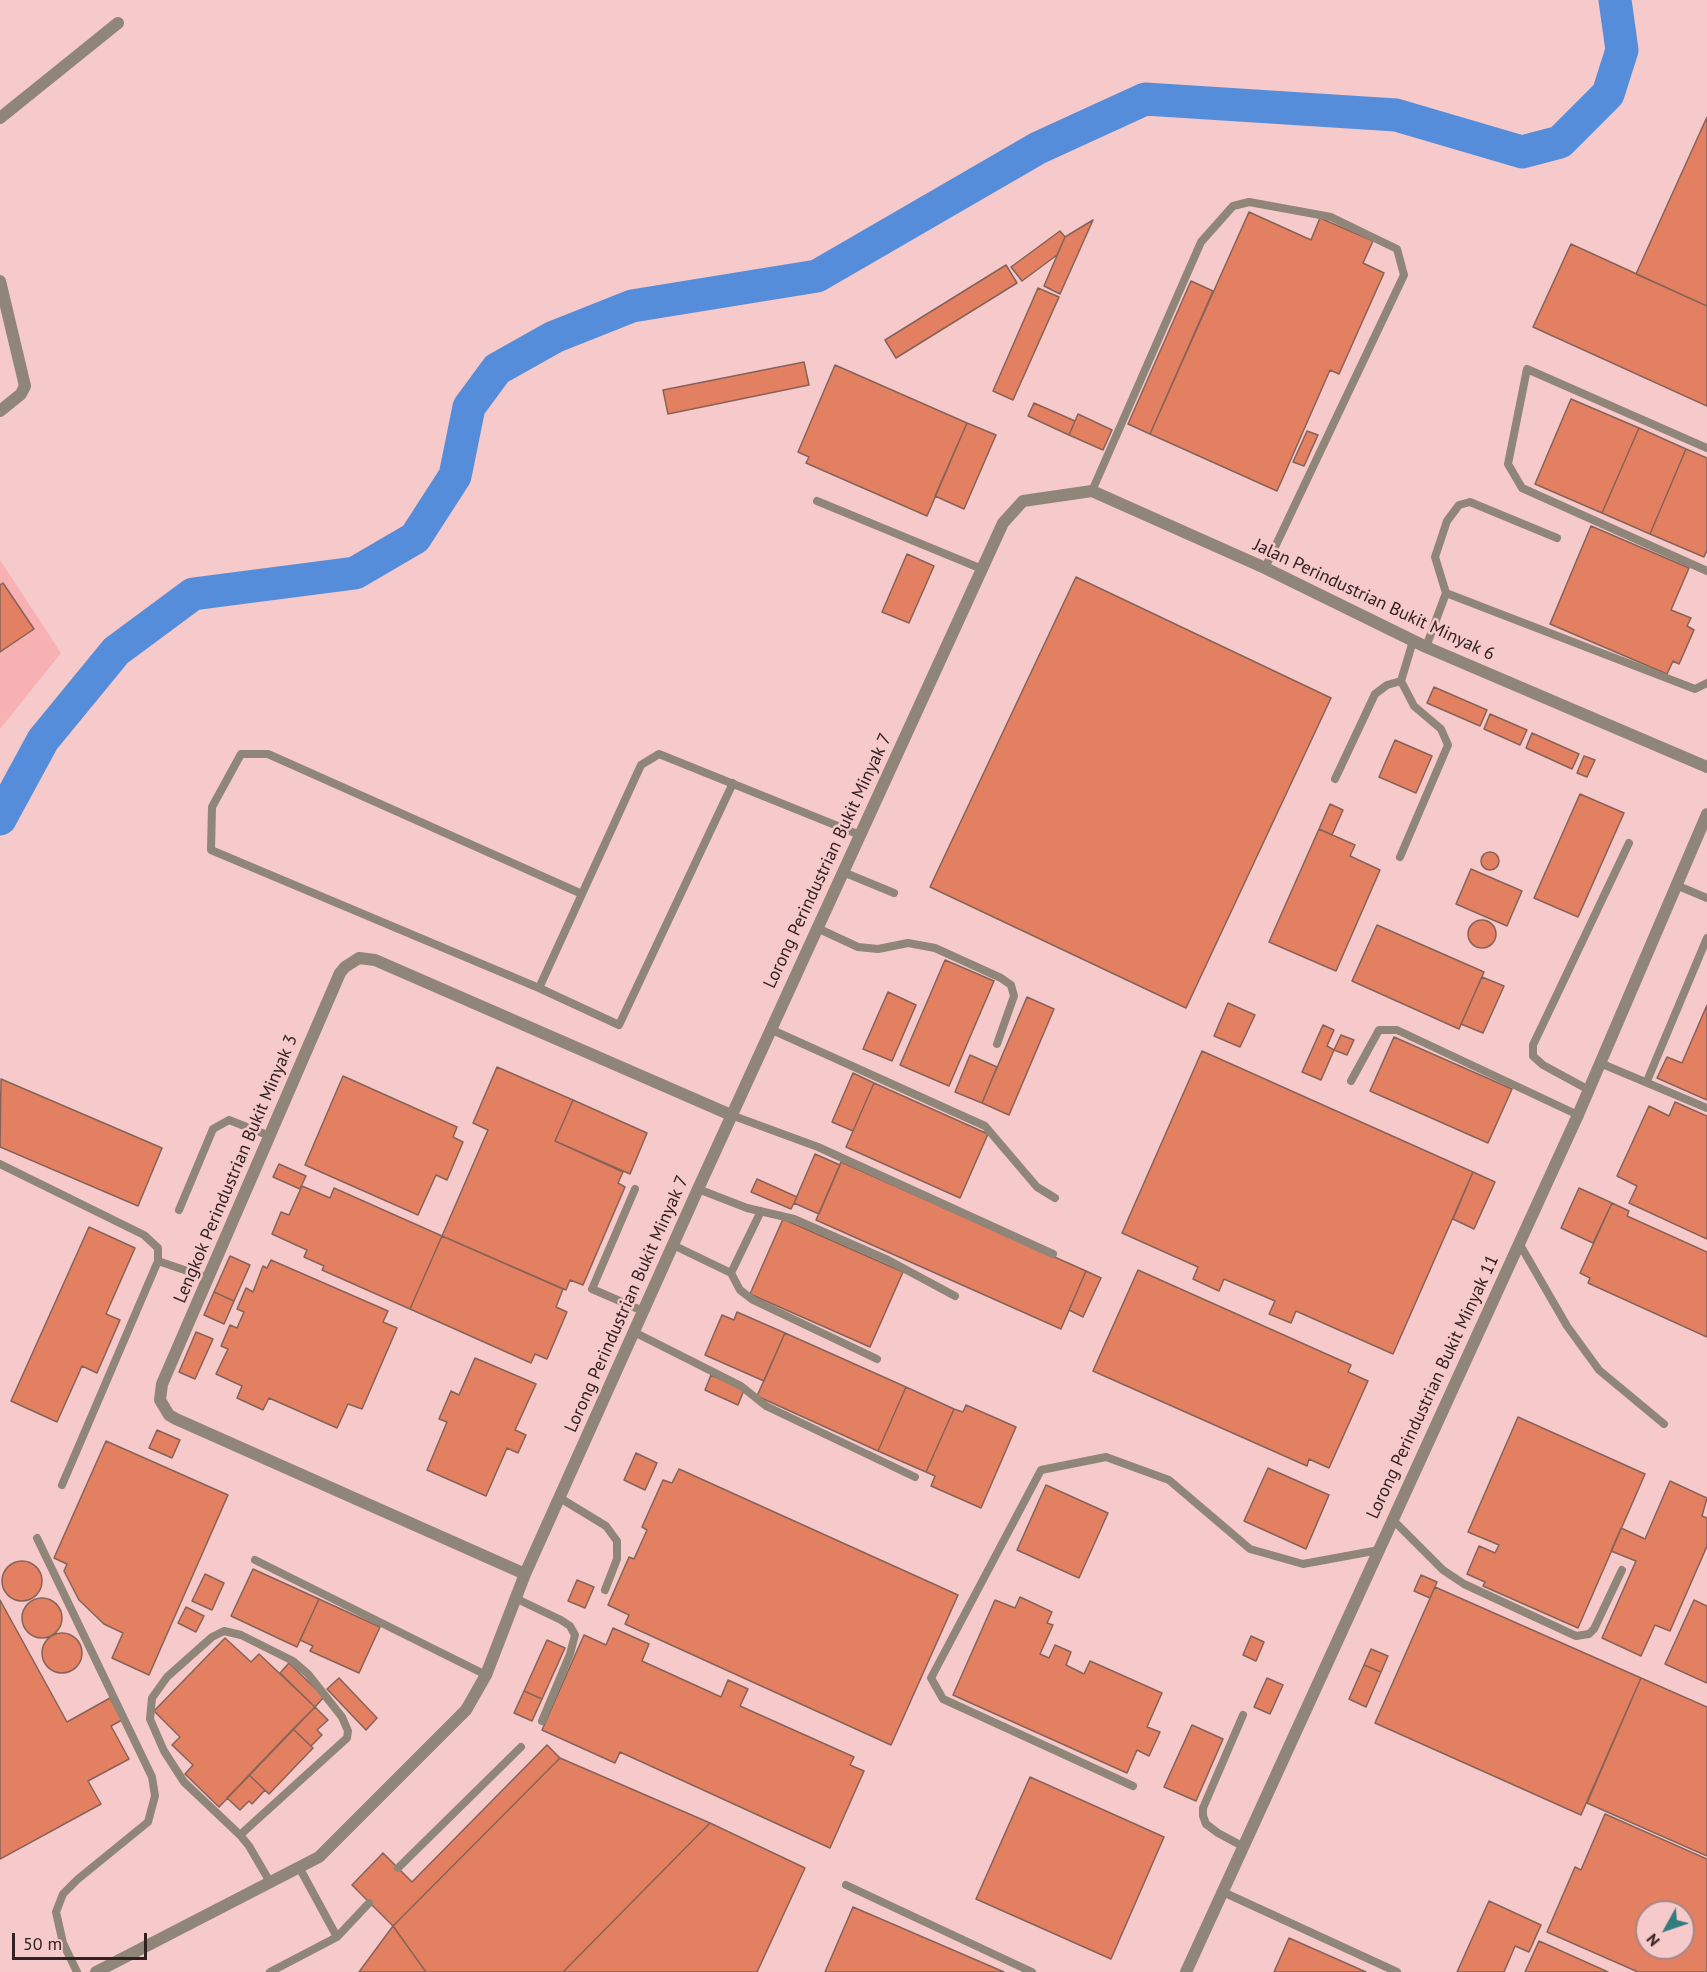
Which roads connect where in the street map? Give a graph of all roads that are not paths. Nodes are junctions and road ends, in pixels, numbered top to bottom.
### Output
1 (118, 23) dead end
2 (0, 118) edge
3 (0, 281) edge
4 (0, 411) edge
5 (1707, 448) edge
6 (1092, 491) junction
7 (817, 501) dead end
8 (1557, 538) dead end
9 (1265, 568) junction
10 (982, 569) junction
11 (1707, 571) edge
12 (1446, 592) junction
13 (1413, 641) junction
14 (1426, 647) junction
15 (1401, 681) junction
16 (1707, 682) edge
17 (1707, 767) edge
18 (1335, 779) dead end
19 (733, 783) junction
20 (1707, 814) edge
21 (860, 835) junction
22 (1629, 843) dead end
23 (1400, 858) dead end
24 (843, 872) junction
25 (1676, 885) junction
26 (894, 893) dead end
27 (582, 894) junction
28 (1707, 898) edge
29 (817, 928) junction
30 (1707, 938) edge
31 (539, 988) junction
32 (771, 1029) junction
33 (997, 1044) dead end
34 (1600, 1062) junction
35 (1351, 1081) dead end
36 (1647, 1081) junction
37 (1588, 1090) junction
38 (1707, 1108) edge
39 (731, 1114) junction
40 (1578, 1114) junction
41 (270, 1136) junction
42 (0, 1164) edge
43 (635, 1189) dead end
44 (698, 1189) junction
45 (1055, 1198) dead end
46 (178, 1210) dead end
47 (761, 1211) junction
48 (1519, 1243) junction
49 (673, 1245) junction
50 (1053, 1254) dead end
51 (158, 1261) junction
52 (731, 1273) junction
53 (208, 1278) junction
54 (955, 1296) dead end
55 (643, 1311) junction
56 (634, 1332) junction
57 (878, 1359) dead end
58 (1664, 1424) dead end
59 (915, 1477) dead end
60 (62, 1485) dead end
61 (560, 1498) junction
62 (1392, 1520) junction
63 (37, 1538) dead end
64 (1379, 1550) junction
65 (255, 1560) dead end
66 (1622, 1570) dead end
67 (525, 1574) junction
68 (605, 1590) dead end
69 (515, 1598) junction
70 (486, 1675) junction
71 (1243, 1715) dead end
72 (542, 1720) dead end
73 (521, 1747) dead end
74 (1133, 1786) dead end
75 (240, 1835) junction
76 (1244, 1846) junction
77 (299, 1867) junction
78 (398, 1868) dead end
79 (270, 1882) junction
80 (846, 1885) dead end
81 (1223, 1892) junction
82 (369, 1903) dead end
83 (337, 1937) junction
84 (77, 1972) edge
85 (96, 1972) edge
86 (270, 1972) edge
87 (1032, 1972) edge
88 (1186, 1972) edge
89 (1397, 1972) edge

1 - 2 street
3 - 4 street
5 - 11 lane
6 - 9 street, Jalan Perindustrian Bukit Minyak 6
6 - 9 lane
6 - 10 street, Lorong Perindustrian Bukit Minyak 7
7 - 10 lane
8 - 12 lane
9 - 13 street, Jalan Perindustrian Bukit Minyak 6
10 - 21 street, Lorong Perindustrian Bukit Minyak 7
12 - 14 lane
12 - 16 lane
13 - 14 street, Jalan Perindustrian Bukit Minyak 6
13 - 15 lane
14 - 17 street, Jalan Perindustrian Bukit Minyak 6
15 - 18 lane
15 - 23 lane
19 - 21 lane
19 - 27 lane
19 - 31 lane
20 - 25 street, Lorong Perindustrian Bukit Minyak 11
21 - 24 street, Lorong Perindustrian Bukit Minyak 7
22 - 37 lane
24 - 26 lane
24 - 29 street, Lorong Perindustrian Bukit Minyak 7
25 - 28 lane
25 - 34 street, Lorong Perindustrian Bukit Minyak 11
27 - 31 lane
27 - 31 lane
29 - 32 street, Lorong Perindustrian Bukit Minyak 7
29 - 33 lane
30 - 36 lane
32 - 39 street, Lorong Perindustrian Bukit Minyak 7
32 - 45 lane
34 - 36 lane
34 - 37 street, Lorong Perindustrian Bukit Minyak 11
35 - 40 lane
36 - 38 lane
37 - 40 street, Lorong Perindustrian Bukit Minyak 11
39 - 41 street, Lengkok Perindustrian Bukit Minyak 3
39 - 44 street, Lorong Perindustrian Bukit Minyak 7
39 - 50 lane
40 - 48 street, Lorong Perindustrian Bukit Minyak 11
41 - 46 lane
41 - 53 street, Lengkok Perindustrian Bukit Minyak 3
42 - 51 lane
43 - 55 lane
44 - 47 lane
44 - 49 street, Lorong Perindustrian Bukit Minyak 7
47 - 52 lane
47 - 54 lane
48 - 58 lane
48 - 62 street, Lorong Perindustrian Bukit Minyak 11
49 - 52 lane
49 - 55 street, Lorong Perindustrian Bukit Minyak 7
51 - 53 lane
51 - 60 lane
52 - 57 lane
53 - 67 street, Lengkok Perindustrian Bukit Minyak 3
55 - 56 street, Lorong Perindustrian Bukit Minyak 7
56 - 59 lane
56 - 61 street, Lorong Perindustrian Bukit Minyak 7
61 - 67 street, Lorong Perindustrian Bukit Minyak 7
61 - 68 lane
62 - 64 street, Lorong Perindustrian Bukit Minyak 11
62 - 66 lane
63 - 84 lane
64 - 74 lane
64 - 76 street, Lorong Perindustrian Bukit Minyak 11
65 - 70 lane
67 - 69 street, Lorong Perindustrian Bukit Minyak 7
69 - 70 street, Lorong Perindustrian Bukit Minyak 7
69 - 72 lane
70 - 77 street, Lorong Perindustrian Bukit Minyak 7
71 - 76 lane
73 - 78 lane
75 - 75 lane
75 - 79 lane
76 - 81 street, Lorong Perindustrian Bukit Minyak 11
77 - 79 street, Lorong Perindustrian Bukit Minyak 7
77 - 83 lane
79 - 85 street, Lorong Perindustrian Bukit Minyak 7
80 - 87 lane
81 - 88 street, Lorong Perindustrian Bukit Minyak 11
81 - 89 lane
82 - 83 lane
83 - 86 lane

